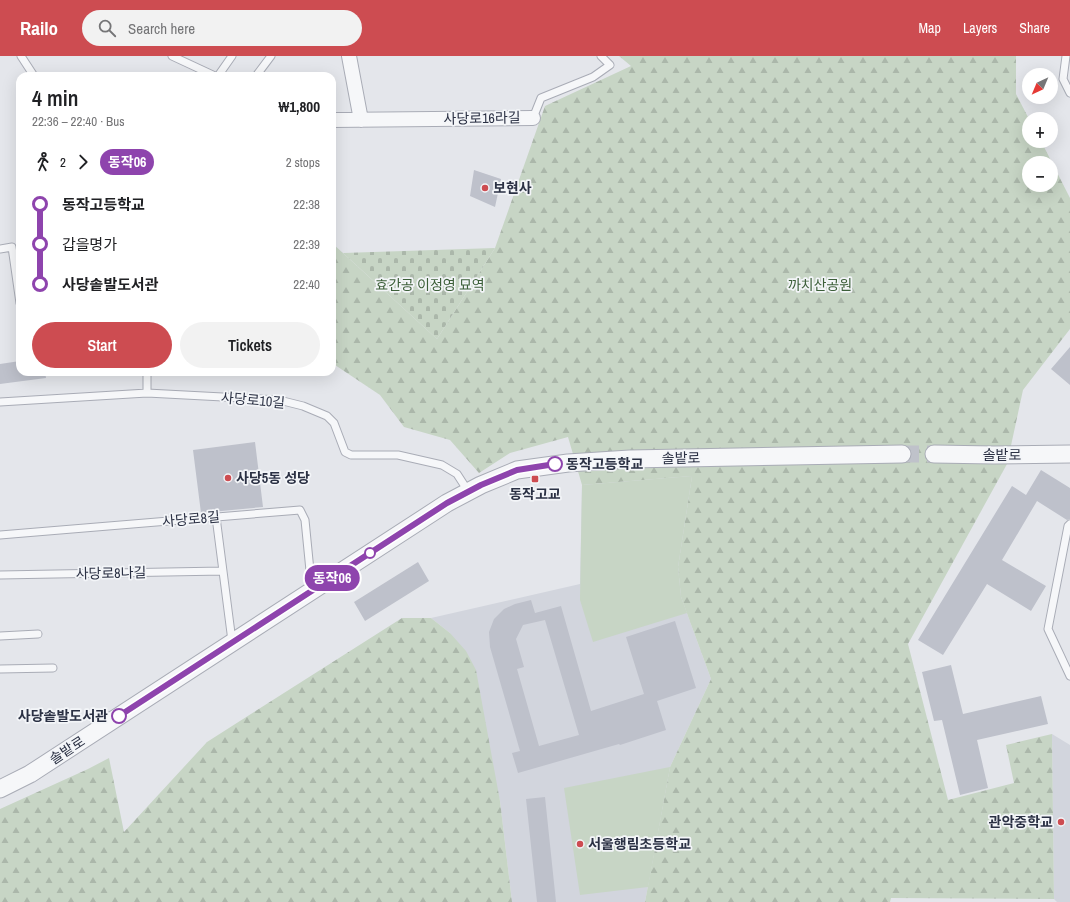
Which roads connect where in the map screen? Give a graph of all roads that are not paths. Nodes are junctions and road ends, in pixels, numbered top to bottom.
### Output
1 (21, 56) edge
2 (172, 56) edge
3 (232, 56) edge
4 (271, 56) edge
5 (349, 56) edge
6 (601, 56) edge
7 (1066, 56) edge
8 (31, 72) edge
9 (208, 72) edge
10 (220, 72) edge
11 (259, 72) edge
12 (1070, 93) edge
13 (534, 118) joint
14 (336, 120) edge
15 (361, 120) junction
16 (0, 249) edge
17 (16, 275) edge
18 (147, 376) edge
19 (148, 393) junction
20 (0, 402) edge
21 (902, 454) tunnel mouth
22 (934, 454) tunnel mouth
23 (1070, 454) edge
24 (469, 492) junction
25 (216, 517) junction
26 (1070, 524) edge
27 (0, 535) edge
28 (1067, 547) edge
29 (223, 571) junction
30 (0, 575) edge
31 (312, 591) junction
32 (38, 634) dead end
33 (0, 636) edge
34 (232, 643) junction
35 (53, 668) dead end
36 (0, 669) edge
37 (1070, 676) edge
38 (0, 789) edge

1 - 8 lane
2 - 9 lane
3 - 10 lane
4 - 11 lane
5 - 15 street
6 - 13 lane, 사당로16라길
7 - 12 lane
13 - 15 street, 사당로16라길
14 - 15 street, 사당로16라길
16 - 17 lane
18 - 19 lane
19 - 20 lane, 사당로10길
19 - 24 lane, 사당로10길
21 - 24 street, 솔밭로
22 - 23 street, 솔밭로
24 - 31 street, 솔밭로
25 - 27 lane, 사당로8길
25 - 29 lane
25 - 31 lane, 사당로8길
26 - 28 lane
28 - 37 lane
29 - 30 lane, 사당로8나길
29 - 34 lane
31 - 34 street, 솔밭로
32 - 33 lane
34 - 38 street, 솔밭로
35 - 36 lane

